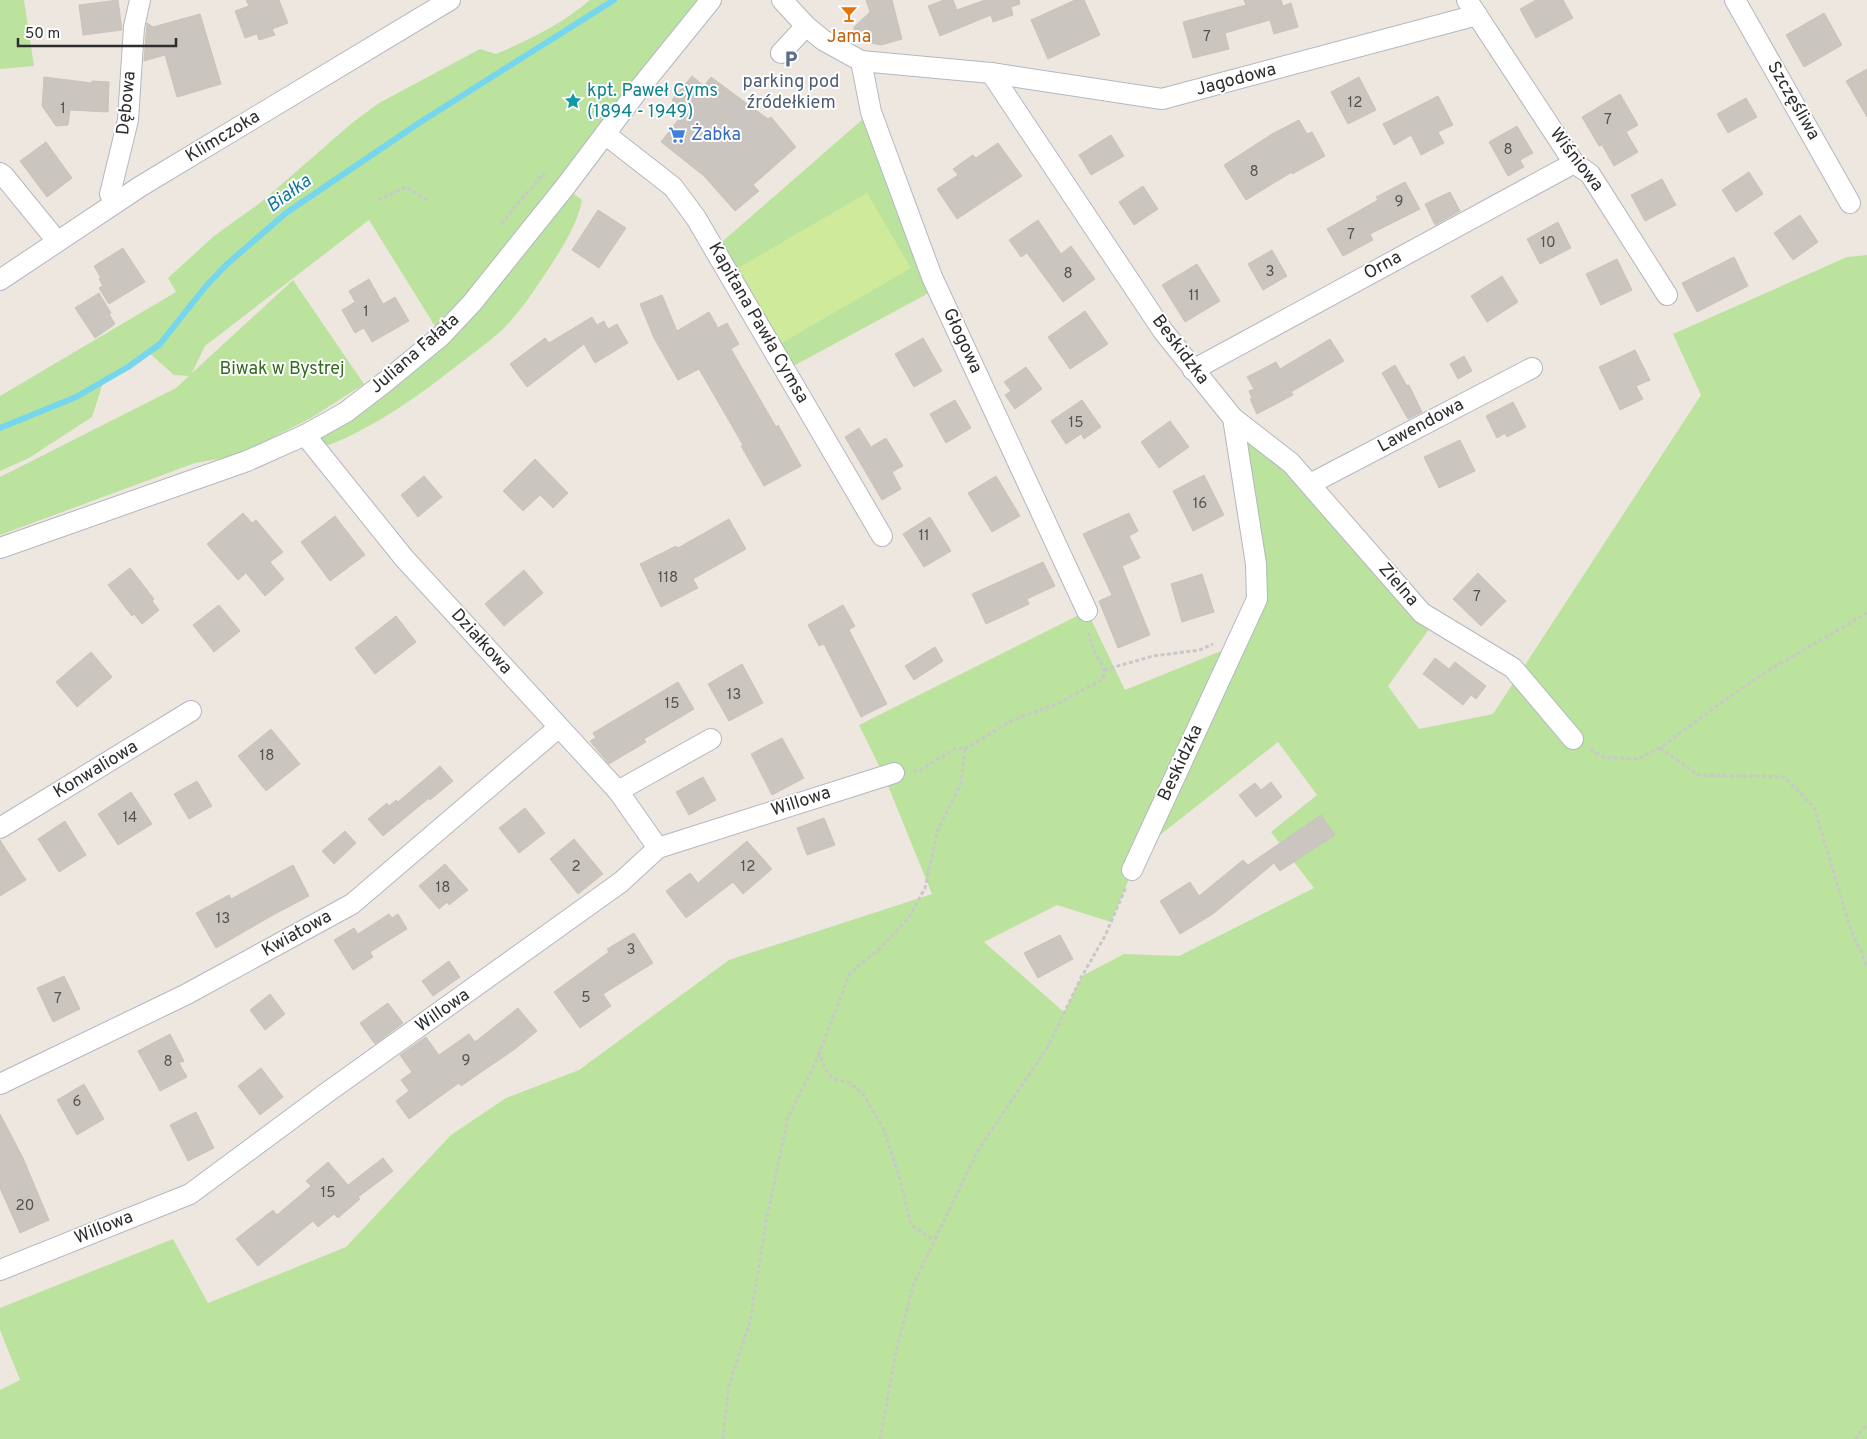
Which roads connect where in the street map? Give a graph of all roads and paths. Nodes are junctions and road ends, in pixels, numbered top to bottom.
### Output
1 (140, 0) edge
2 (450, 0) edge
3 (711, 0) edge
4 (782, 0) edge
5 (1735, 0) edge
6 (1472, 8) edge
7 (806, 26) junction
8 (781, 52) dead end
9 (861, 61) junction
10 (991, 73) junction
11 (605, 134) junction
12 (1574, 163) junction
13 (0, 173) edge
14 (547, 181) dead end
15 (378, 200) dead end
16 (429, 201) dead end
17 (1850, 202) dead end
18 (116, 203) junction
19 (501, 224) dead end
20 (58, 241) junction
21 (0, 280) edge
22 (1667, 295) dead end
23 (1532, 368) dead end
24 (1193, 370) junction
25 (1234, 418) junction
26 (305, 435) junction
27 (1310, 484) junction
28 (882, 536) dead end
29 (0, 548) edge
30 (1087, 611) joint
31 (1867, 613) edge
32 (1242, 632) junction
33 (1104, 670) junction
34 (191, 711) dead end
35 (558, 728) junction
36 (711, 739) dead end
37 (1573, 739) joint
38 (1660, 748) junction
39 (965, 750) junction
40 (894, 773) joint
41 (618, 791) junction
42 (0, 828) edge
43 (658, 848) junction
44 (1132, 870) joint
45 (1867, 966) edge
46 (819, 1054) junction
47 (0, 1084) edge
48 (934, 1240) junction
49 (0, 1270) edge
50 (1867, 1424) edge
51 (723, 1439) edge
52 (880, 1439) edge
53 (1855, 1439) edge

1 - 18 street, Dębowa
2 - 18 street, Klimczoka
3 - 11 street, Juliana Fałata
4 - 7 street
5 - 17 street, Szczęśliwa
6 - 10 street, Jagodowa
6 - 12 street, Wiśniowa
7 - 8 street
7 - 9 street
9 - 10 street
9 - 30 street, Głogowa
10 - 24 street, Beskidzka
11 - 26 street, Juliana Fałata
11 - 28 street, Kapitana Pawła Cymsa
12 - 22 street, Wiśniowa
12 - 24 street, Orna
13 - 20 street
14 - 19 path
15 - 16 path
18 - 20 street, Klimczoka
20 - 21 street, Klimczoka
23 - 27 street, Lawendowa
24 - 25 street, Beskidzka
25 - 27 street, Zielna
25 - 32 street, Beskidzka
26 - 29 street, Juliana Fałata
26 - 35 street, Działkowa
27 - 37 street, Zielna
30 - 33 path
31 - 38 path
32 - 33 path
32 - 44 street, Beskidzka
33 - 39 path
34 - 42 street, Konwaliowa
35 - 41 street, Działkowa
35 - 47 street, Kwiatowa
36 - 41 street
37 - 38 path
38 - 45 path
39 - 40 path
39 - 46 path
40 - 43 street, Willowa
41 - 43 street, Działkowa
43 - 49 street, Willowa
44 - 48 path
46 - 48 path
46 - 51 path
48 - 52 path
50 - 53 path

